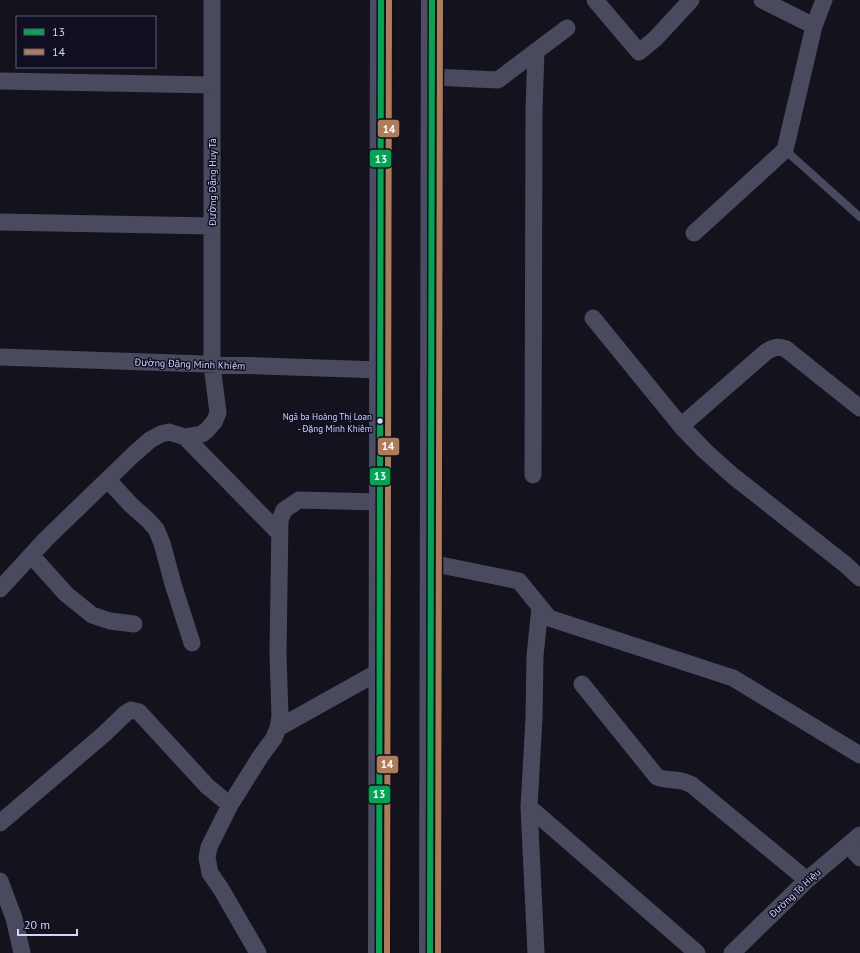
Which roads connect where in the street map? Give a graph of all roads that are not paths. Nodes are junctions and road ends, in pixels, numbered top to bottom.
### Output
1 (212, 0) edge
2 (381, 0) edge
3 (432, 0) edge
4 (595, 0) edge
5 (691, 0) edge
6 (762, 0) edge
7 (824, 0) edge
8 (814, 26) junction
9 (567, 28) dead end
10 (536, 51) junction
11 (432, 77) junction
12 (0, 81) edge
13 (212, 85) junction
14 (785, 150) junction
15 (860, 217) edge
16 (0, 222) edge
17 (212, 226) junction
18 (694, 233) dead end
19 (593, 318) dead end
20 (0, 357) edge
21 (212, 364) junction
22 (380, 370) junction
23 (860, 408) edge
24 (681, 426) junction
25 (184, 437) junction
26 (533, 475) dead end
27 (108, 480) junction
28 (380, 502) junction
29 (279, 533) junction
30 (31, 555) junction
31 (431, 563) junction
32 (860, 578) edge
33 (0, 589) edge
34 (540, 608) junction
35 (134, 624) dead end
36 (192, 643) dead end
37 (380, 671) junction
38 (582, 684) dead end
39 (278, 728) junction
40 (860, 755) edge
41 (230, 805) junction
42 (529, 806) junction
43 (0, 823) edge
44 (854, 840) edge
45 (860, 858) edge
46 (807, 880) junction
47 (0, 881) edge
48 (22, 953) edge
49 (258, 953) edge
50 (379, 953) edge
51 (430, 953) edge
52 (536, 953) edge
53 (697, 953) edge
54 (732, 953) edge

1 - 13 street, Đường Đặng Huy Tá
2 - 22 main road
3 - 11 main road
4 - 5 street
6 - 8 street
7 - 8 street
8 - 14 street
9 - 10 street
10 - 11 street
10 - 26 street
11 - 31 main road
12 - 13 street
13 - 17 street, Đường Đặng Huy Tá
14 - 15 lane
14 - 18 street
16 - 17 street
17 - 21 street, Đường Đặng Huy Tá
19 - 24 street
20 - 21 street, Đường Đặng Minh Khiêm
21 - 22 street, Đường Đặng Minh Khiêm
21 - 25 street, Đường Đặng Huy Tá
22 - 28 main road
23 - 24 street
24 - 32 street
25 - 27 street
25 - 29 street
27 - 30 street
27 - 36 street
28 - 29 street
28 - 37 main road
29 - 39 street
30 - 33 street
30 - 35 street
31 - 34 street
31 - 51 main road
34 - 40 street
34 - 42 street
37 - 39 street
37 - 50 main road
38 - 46 street
39 - 41 street
41 - 43 street
41 - 49 street
42 - 52 street
42 - 53 street
44 - 45 street
44 - 46 street, Đường Tô Hiệu
46 - 54 street, Đường Tô Hiệu
47 - 48 street

